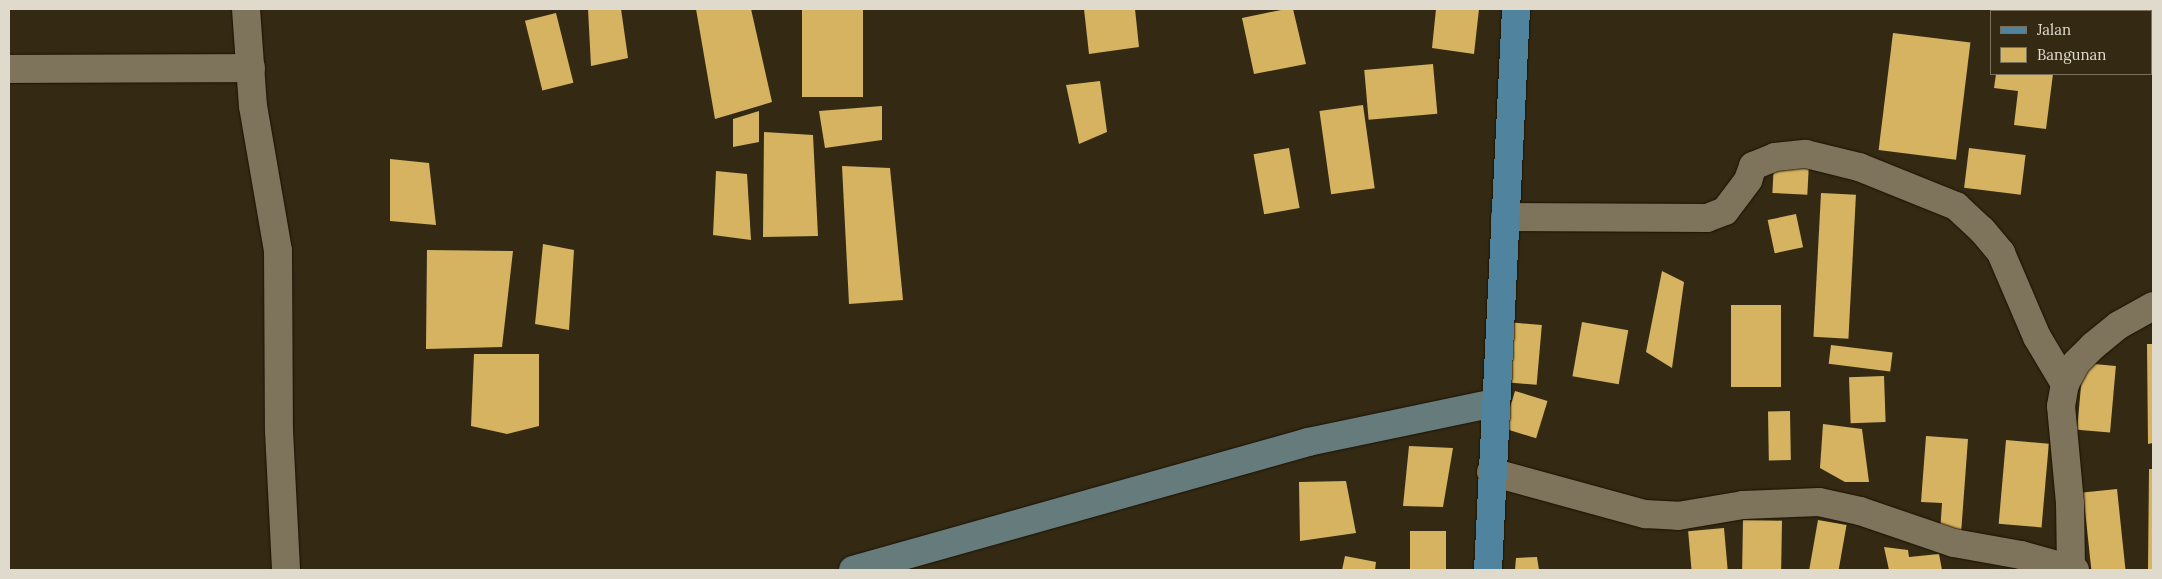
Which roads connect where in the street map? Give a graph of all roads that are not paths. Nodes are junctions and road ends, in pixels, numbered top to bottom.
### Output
1 (246, 9) edge
2 (1516, 9) edge
3 (250, 68) junction
4 (9, 69) edge
5 (1505, 218) junction
6 (2153, 306) edge
7 (2065, 384) junction
8 (1494, 403) junction
9 (1491, 472) junction
10 (2073, 568) edge
11 (286, 570) edge
12 (853, 570) edge
13 (1488, 570) edge

1 - 3 street
2 - 5 main road
3 - 4 street
3 - 11 street
5 - 7 street
5 - 8 main road
6 - 7 street
7 - 10 street
8 - 9 main road
8 - 12 street
9 - 10 street
9 - 13 main road

